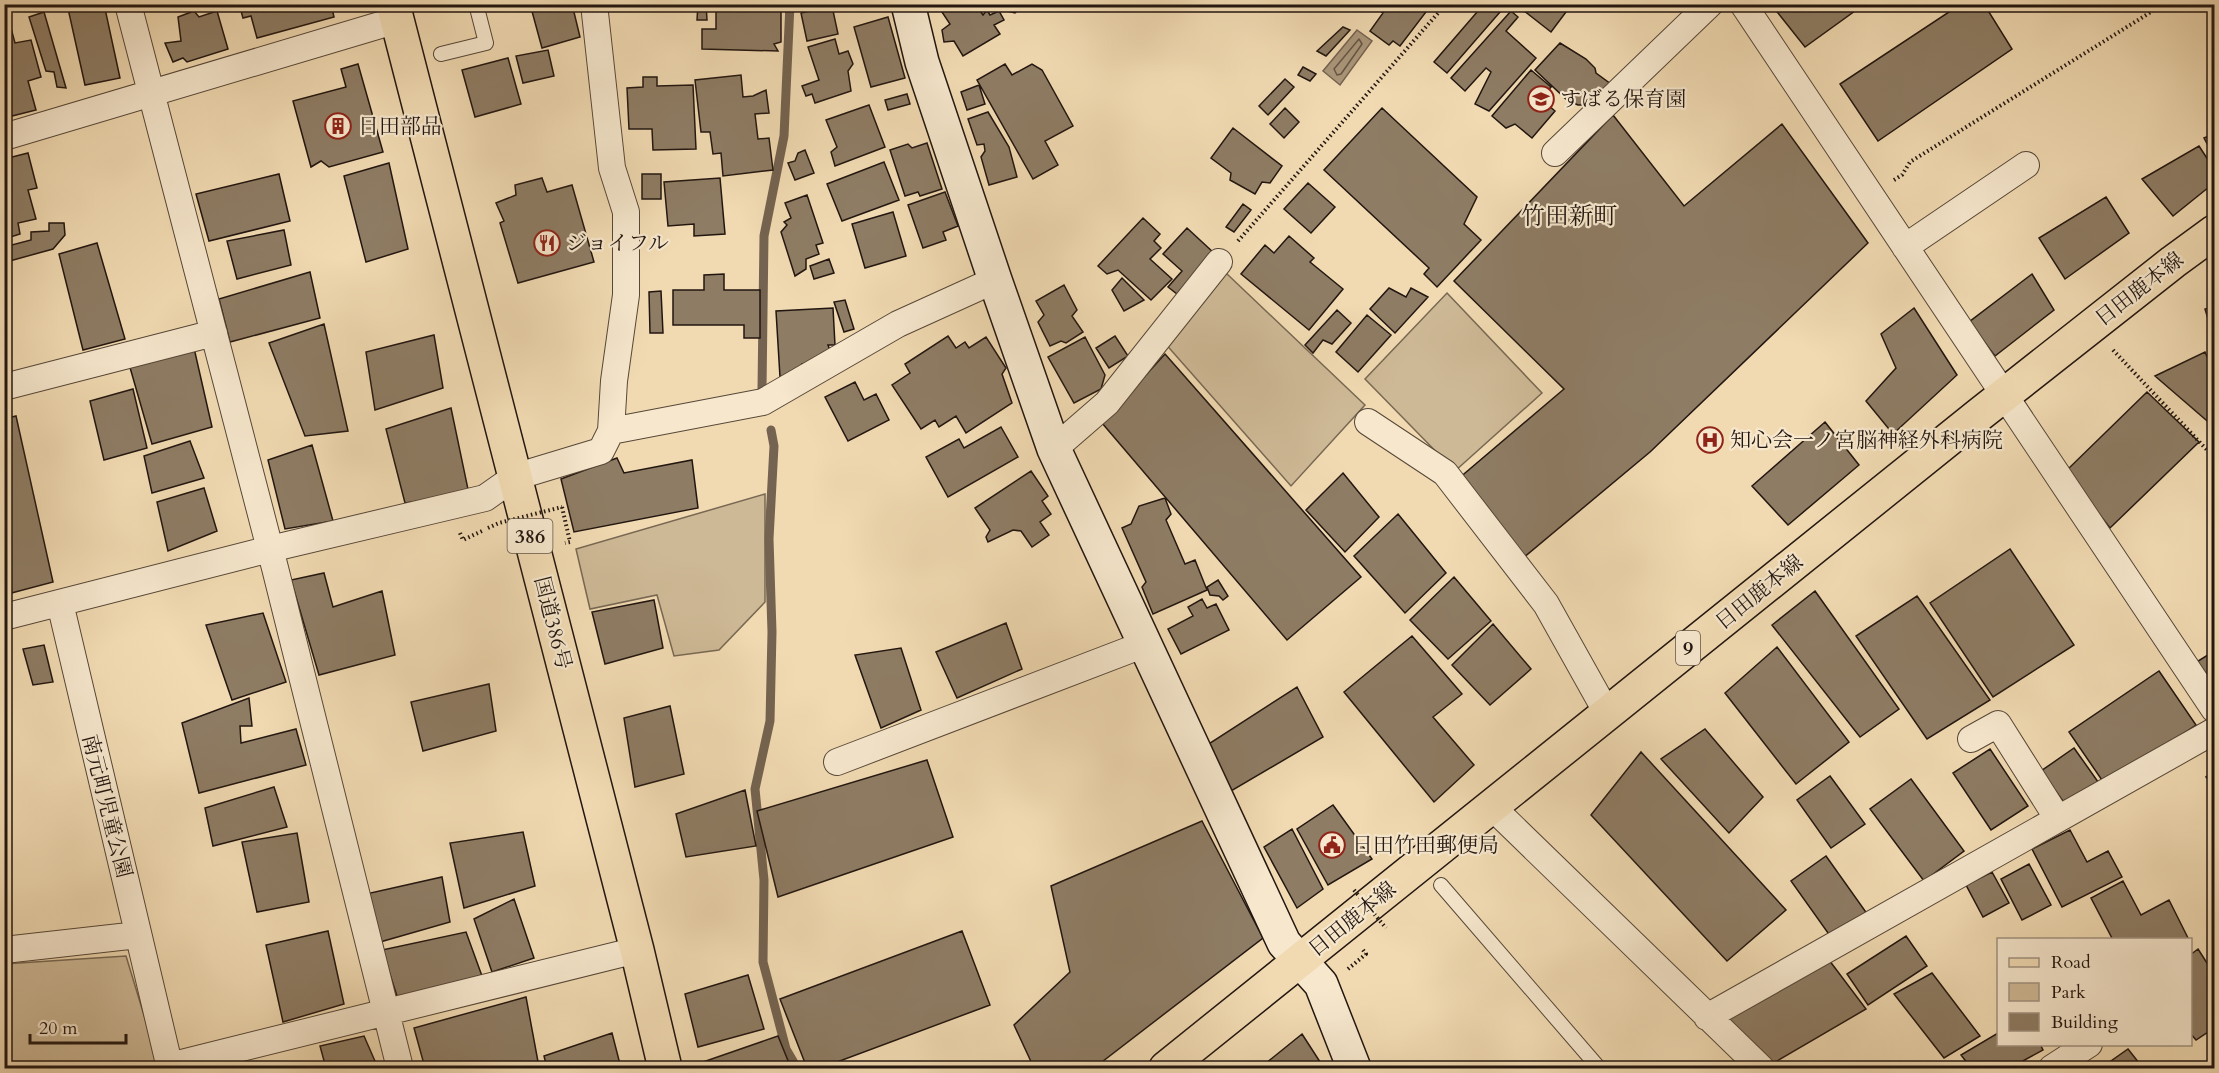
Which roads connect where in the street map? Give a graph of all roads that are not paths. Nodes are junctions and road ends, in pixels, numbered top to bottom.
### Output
1 (128, 4) edge
2 (476, 4) edge
3 (594, 4) edge
4 (908, 4) edge
5 (1710, 4) edge
6 (1743, 4) edge
7 (395, 12) edge
8 (441, 54) dead end
9 (152, 94) junction
10 (4, 137) edge
11 (1555, 153) dead end
12 (2026, 165) dead end
13 (2214, 232) edge
14 (1905, 247) junction
15 (1219, 262) road end
16 (995, 280) junction
17 (214, 333) junction
18 (4, 387) edge
19 (2004, 395) junction
20 (1368, 422) dead end
21 (611, 431) junction
22 (1054, 449) junction
23 (515, 477) junction
24 (270, 549) junction
25 (60, 603) junction
26 (4, 617) edge
27 (1145, 644) junction
28 (2214, 709) edge
29 (1607, 713) junction
30 (2214, 731) edge
31 (1971, 739) dead end
32 (837, 762) dead end
33 (1491, 806) junction
34 (2058, 819) junction
35 (1441, 885) dead end
36 (138, 935) junction
37 (4, 950) edge
38 (637, 950) junction
39 (1300, 961) junction
40 (386, 1013) junction
41 (1707, 1017) junction
42 (2086, 1046) edge
43 (170, 1067) edge
44 (400, 1068) edge
45 (666, 1068) edge
46 (1166, 1068) edge
47 (1354, 1068) edge
48 (1599, 1068) edge
49 (1761, 1068) edge
50 (2052, 1068) edge

1 - 9 street
2 - 8 lane
3 - 21 street
4 - 16 street
5 - 11 street
6 - 14 street
7 - 9 street
7 - 23 main road, 国道386号 / 386
9 - 10 street
9 - 17 street
12 - 14 street
13 - 19 main road, 日田鹿本線 / 9
14 - 19 street
15 - 22 street
16 - 21 street
16 - 22 street
17 - 18 street
17 - 24 street
19 - 28 street
19 - 29 main road, 日田鹿本線 / 9
20 - 29 street
21 - 23 street
22 - 27 street
23 - 24 street
23 - 38 main road, 国道386号 / 386
24 - 25 street
24 - 40 street
25 - 26 street
25 - 36 street
27 - 32 street
27 - 39 street
29 - 33 main road, 日田鹿本線 / 9
30 - 34 street
31 - 34 street
33 - 39 main road, 日田鹿本線 / 9
33 - 41 street
34 - 41 street
35 - 48 lane
36 - 37 street
36 - 43 street
38 - 40 street
38 - 45 main road, 国道386号 / 386
39 - 46 main road, 日田鹿本線 / 9
39 - 47 street
40 - 43 street
40 - 44 street
41 - 49 street
42 - 50 street

